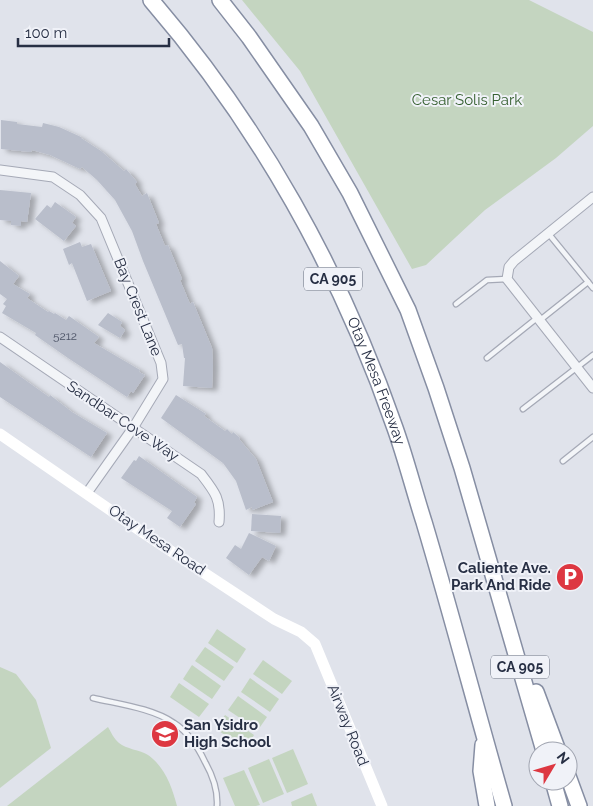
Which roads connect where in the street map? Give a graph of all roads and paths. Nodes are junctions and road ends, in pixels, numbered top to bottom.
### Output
1 (151, 0) edge
2 (220, 0) edge
3 (0, 170) edge
4 (593, 197) edge
5 (548, 233) junction
6 (507, 279) junction
7 (588, 282) junction
8 (593, 288) edge
9 (456, 304) dead end
10 (538, 320) junction
11 (0, 337) edge
12 (593, 355) edge
13 (487, 358) dead end
14 (576, 368) junction
15 (593, 388) edge
16 (523, 409) dead end
17 (133, 428) junction
18 (0, 434) edge
19 (593, 437) edge
20 (563, 460) dead end
21 (87, 493) junction
22 (220, 522) dead end
23 (496, 583) junction
24 (315, 644) joint
25 (92, 698) dead end
26 (484, 734) junction
27 (541, 741) edge
28 (554, 741) edge
29 (555, 791) edge
30 (574, 791) edge
31 (217, 806) edge
32 (382, 806) edge
33 (487, 806) edge
34 (504, 806) edge
35 (560, 806) edge
36 (579, 806) edge

1 - 26 highway, Otay Mesa Freeway / CA 905
2 - 23 highway, CA 905
3 - 17 street, Bay Crest Lane
4 - 5 street
5 - 6 street
5 - 7 lane
6 - 9 lane
6 - 10 street
7 - 8 lane
7 - 10 lane
10 - 13 lane
10 - 14 street
11 - 17 street, Sandbar Cove Way
12 - 14 lane
14 - 15 street
14 - 16 lane
17 - 21 street, Bay Crest Lane
17 - 22 street, Sandbar Cove Way
18 - 21 main road, Otay Mesa Road
19 - 20 lane
21 - 24 main road, Otay Mesa Road
23 - 27 highway, CA 905
23 - 28 highway
24 - 32 main road, Airway Road
25 - 31 lane
26 - 33 highway
26 - 34 highway, Otay Mesa Freeway / CA 905
29 - 35 highway
30 - 36 highway

